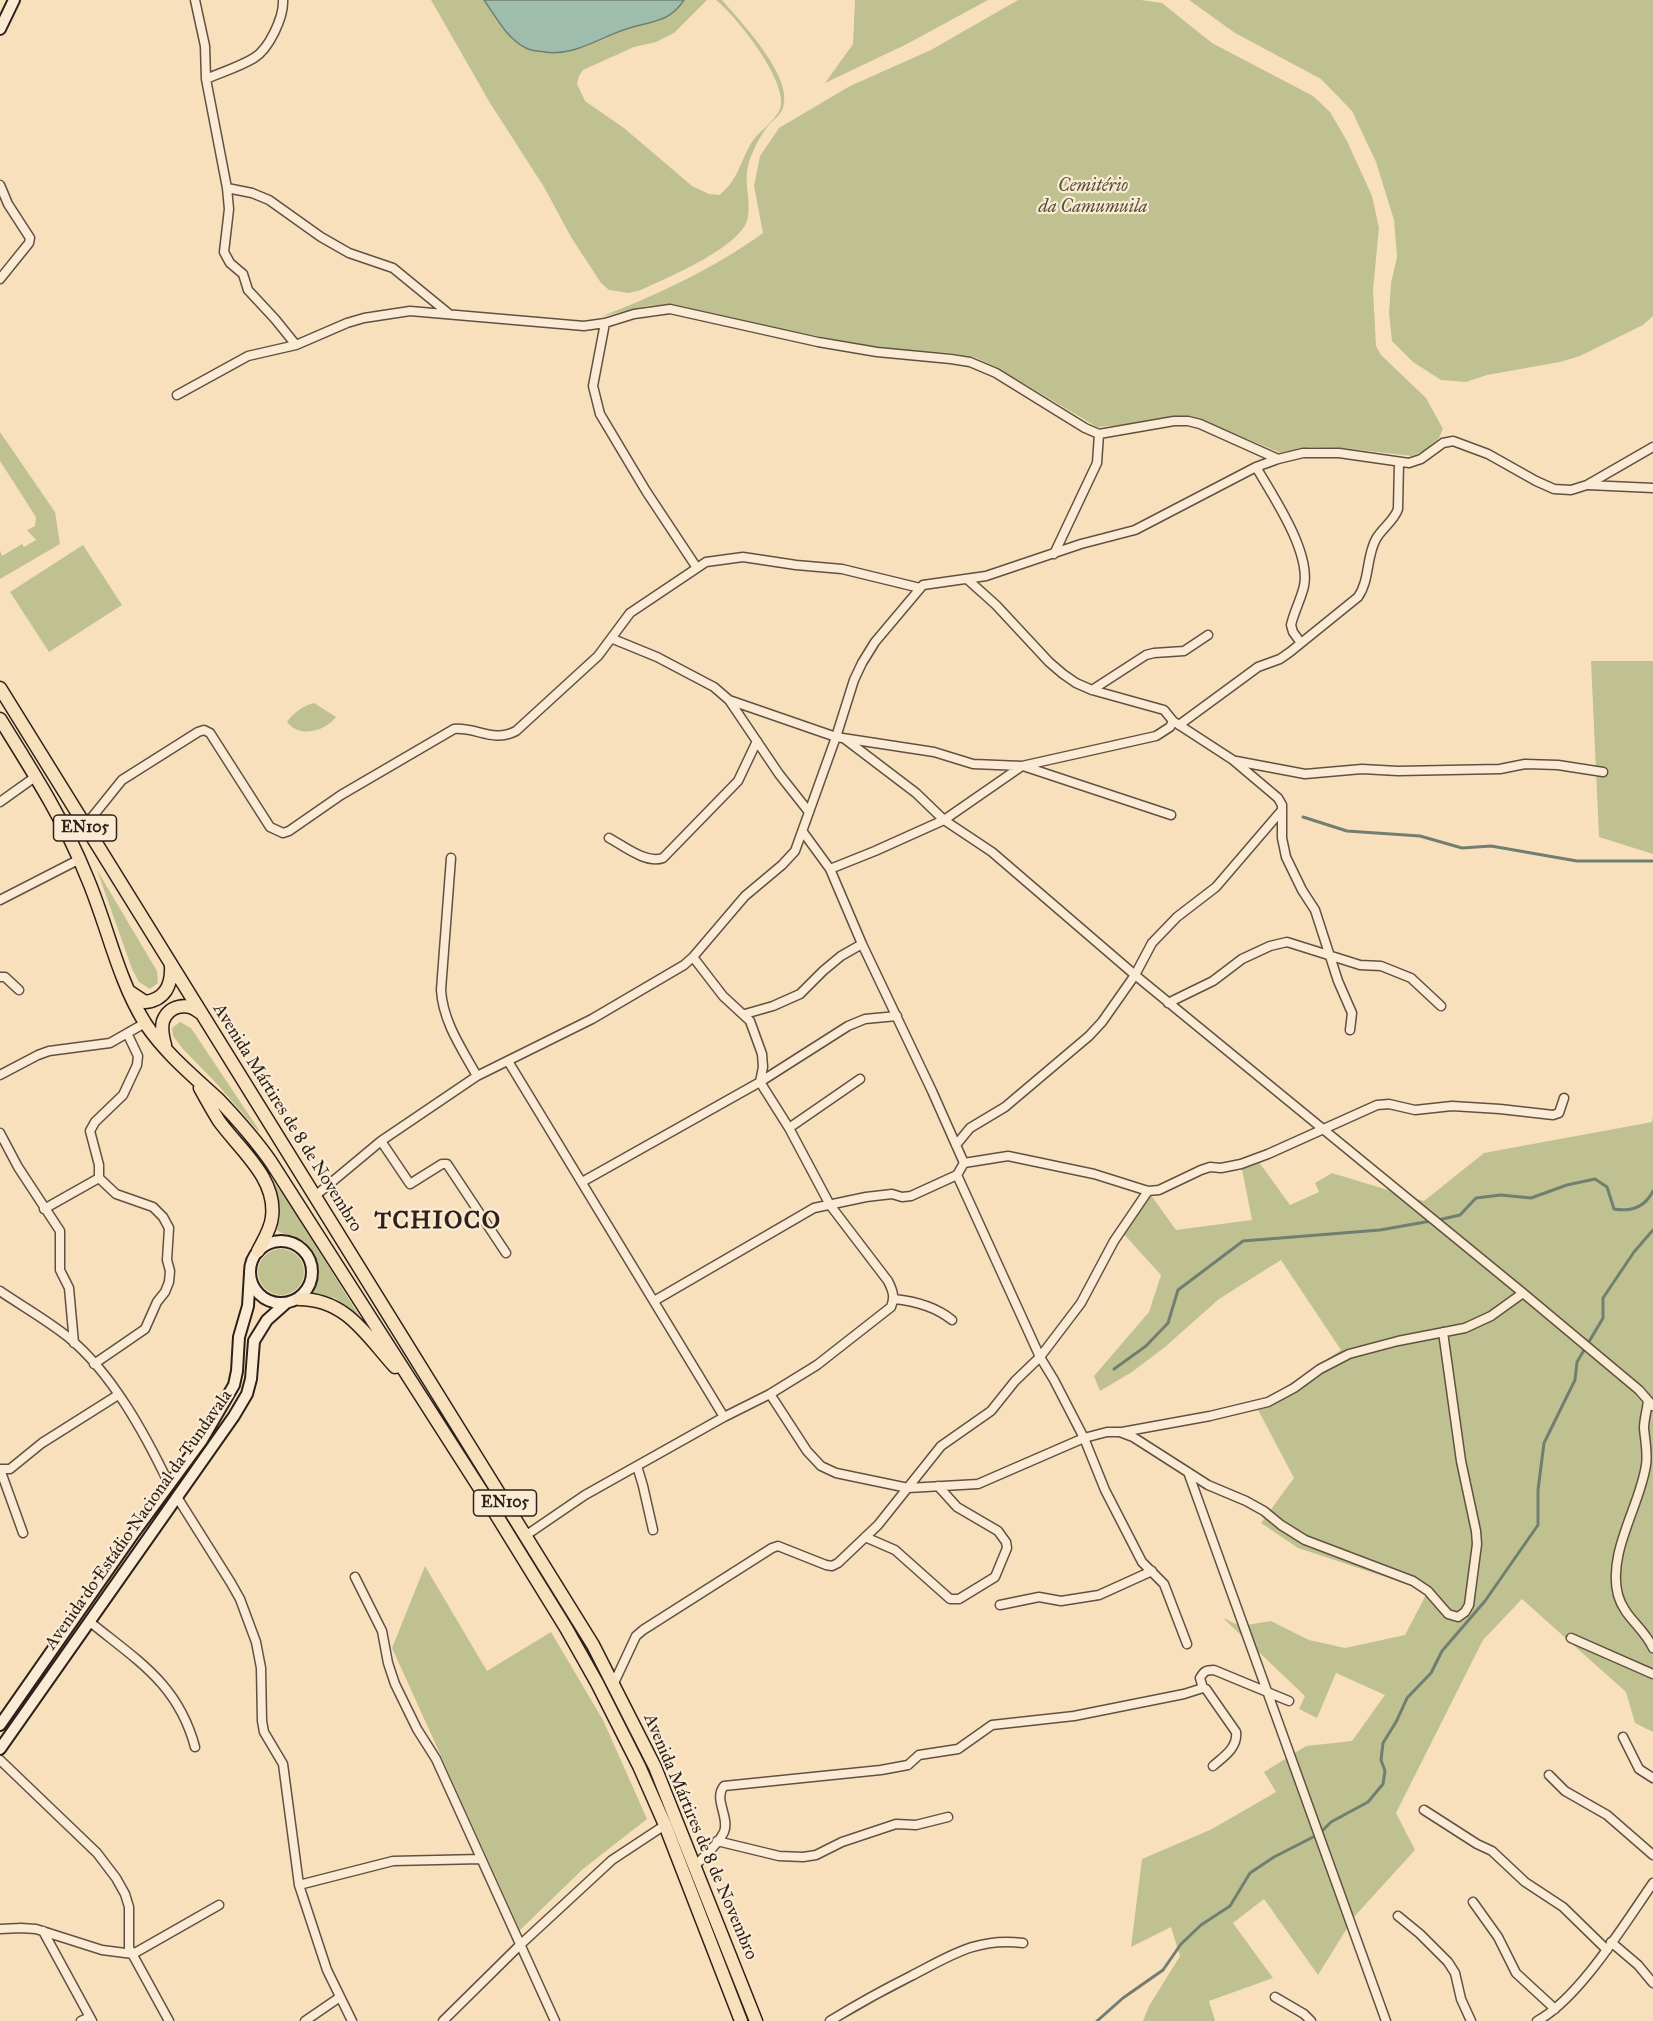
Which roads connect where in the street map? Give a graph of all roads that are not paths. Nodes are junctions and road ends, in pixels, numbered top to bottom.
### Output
1 (14, 0) edge
2 (195, 0) edge
3 (283, 0) edge
4 (0, 29) edge
5 (206, 79) junction
6 (0, 185) edge
7 (227, 188) junction
8 (0, 279) edge
9 (448, 313) junction
10 (605, 323) junction
11 (296, 345) junction
12 (177, 395) dead end
13 (1099, 434) junction
14 (1653, 447) edge
15 (1278, 459) junction
16 (1399, 462) junction
17 (1256, 467) junction
18 (1587, 485) junction
19 (1653, 488) edge
20 (1054, 554) junction
21 (697, 568) junction
22 (967, 579) junction
23 (920, 588) junction
24 (1208, 635) dead end
25 (613, 639) junction
26 (1301, 643) junction
27 (0, 688) edge
28 (1092, 690) junction
29 (729, 700) junction
30 (0, 719) edge
31 (1176, 723) junction
32 (841, 738) junction
33 (757, 741) junction
34 (1233, 760) junction
35 (1022, 766) junction
36 (1603, 772) dead end
37 (35, 777) junction
38 (0, 802) edge
39 (1282, 809) junction
40 (809, 812) junction
41 (1170, 815) dead end
42 (944, 820) junction
43 (83, 824) junction
44 (803, 832) junction
45 (609, 838) dead end
46 (451, 858) dead end
47 (80, 859) junction
48 (830, 869) junction
49 (0, 900) edge
50 (862, 944) junction
51 (1330, 956) junction
52 (693, 957) junction
53 (171, 966) junction
54 (1135, 975) junction
55 (0, 977) edge
56 (19, 990) dead end
57 (129, 992) junction
58 (1168, 1003) junction
59 (1441, 1006) dead end
60 (200, 1013) junction
61 (745, 1014) junction
62 (897, 1016) junction
63 (146, 1023) junction
64 (1350, 1030) dead end
65 (128, 1035) junction
66 (165, 1049) junction
67 (508, 1061) junction
68 (0, 1076) edge
69 (477, 1076) junction
70 (195, 1079) junction
71 (860, 1079) dead end
72 (760, 1082) junction
73 (1564, 1098) dead end
74 (789, 1128) junction
75 (1321, 1128) junction
76 (0, 1133) edge
77 (381, 1141) junction
78 (956, 1145) junction
79 (964, 1163) junction
80 (957, 1175) junction
81 (99, 1178) junction
82 (582, 1182) junction
83 (1148, 1191) junction
84 (315, 1196) junction
85 (831, 1205) junction
86 (44, 1209) junction
87 (258, 1251) junction
88 (506, 1253) dead end
89 (250, 1273) junction
90 (0, 1291) edge
91 (1523, 1293) junction
92 (299, 1299) junction
93 (894, 1299) junction
94 (654, 1301) junction
95 (285, 1304) junction
96 (952, 1320) dead end
97 (1443, 1332) junction
98 (74, 1343) junction
99 (1040, 1357) junction
100 (94, 1364) junction
101 (417, 1389) junction
102 (770, 1394) junction
103 (118, 1395) junction
104 (1651, 1403) edge
105 (724, 1417) junction
106 (1120, 1432) junction
107 (1084, 1438) junction
108 (637, 1466) junction
109 (0, 1469) edge
110 (1188, 1472) junction
111 (169, 1484) junction
112 (938, 1486) junction
113 (908, 1488) junction
114 (177, 1497) junction
115 (653, 1530) dead end
116 (23, 1533) dead end
117 (525, 1536) junction
118 (865, 1537) junction
119 (1152, 1570) junction
120 (355, 1577) dead end
121 (1000, 1605) dead end
122 (90, 1622) junction
123 (1571, 1638) dead end
124 (1186, 1644) dead end
125 (1653, 1648) edge
126 (1653, 1674) edge
127 (614, 1683) junction
128 (1203, 1688) junction
129 (1267, 1692) junction
130 (1289, 1701) dead end
131 (0, 1725) edge
132 (1623, 1737) dead end
133 (195, 1747) dead end
134 (0, 1749) edge
135 (0, 1760) edge
136 (1213, 1766) dead end
137 (1549, 1775) dead end
138 (1653, 1778) edge
139 (1424, 1810) dead end
140 (948, 1817) dead end
141 (665, 1825) junction
142 (717, 1841) junction
143 (1653, 1855) edge
144 (481, 1858) junction
145 (695, 1866) junction
146 (1653, 1883) edge
147 (299, 1885) junction
148 (1473, 1902) dead end
149 (219, 1905) dead end
150 (1398, 1916) dead end
151 (0, 1929) edge
152 (44, 1931) junction
153 (1023, 1943) dead end
154 (520, 1945) junction
155 (1609, 1946) junction
156 (133, 1954) junction
157 (1653, 1983) edge
158 (340, 1997) junction
159 (1275, 1997) dead end
160 (1555, 2009) junction
161 (91, 2019) edge
162 (1546, 2019) edge
163 (81, 2021) edge
164 (169, 2021) edge
165 (305, 2021) edge
166 (352, 2021) edge
167 (443, 2021) edge
168 (555, 2021) edge
169 (741, 2021) edge
170 (756, 2021) edge
171 (830, 2021) edge
172 (1311, 2021) edge
173 (1386, 2021) edge
174 (1471, 2021) edge

1 - 4 street
2 - 5 street
3 - 5 street
5 - 7 street
6 - 8 street
7 - 9 street
7 - 11 street
9 - 10 street
9 - 11 street
10 - 13 street
10 - 21 street
11 - 12 street
13 - 15 street
13 - 20 street
14 - 18 street
15 - 16 street
15 - 17 street
16 - 18 street
16 - 26 street
17 - 20 street
17 - 26 street
18 - 19 street
20 - 22 street
21 - 23 street
21 - 25 street
22 - 23 street
22 - 28 street
23 - 32 street
24 - 28 street
25 - 29 street
25 - 43 street
26 - 31 street
27 - 43 main road, Avenida Mártires de 8 de Novembro / EN105
28 - 31 street
29 - 32 street
29 - 33 street
30 - 37 main road, Avenida Mártires de 8 de Novembro / EN105
31 - 34 street
31 - 35 street
32 - 35 street
32 - 40 street
32 - 42 street
33 - 40 street
33 - 45 street
34 - 36 street
34 - 39 street
35 - 41 street
35 - 42 street
37 - 38 street
37 - 47 main road, Avenida Mártires de 8 de Novembro / EN105
39 - 51 street
39 - 54 street
40 - 44 street
42 - 48 street
42 - 54 street
43 - 53 main road, Avenida Mártires de 8 de Novembro / EN105
44 - 48 street
44 - 52 street
46 - 69 street
47 - 49 street
47 - 57 main road, Avenida Mártires de 8 de Novembro / EN105
48 - 50 street
50 - 61 street
50 - 62 street
51 - 58 street
51 - 59 street
51 - 64 street
52 - 61 street
52 - 67 street
53 - 57 main road
53 - 60 main road, Avenida Mártires de 8 de Novembro / EN105
54 - 58 street
54 - 78 street
55 - 56 street
57 - 63 main road, Avenida Mártires de 8 de Novembro / EN105
58 - 75 street
60 - 66 main road
60 - 84 main road, Avenida Mártires de 8 de Novembro / EN105
61 - 72 street
62 - 72 street
62 - 78 street
63 - 65 street
63 - 66 main road, Avenida Mártires de 8 de Novembro / EN105
65 - 68 street
65 - 81 street
66 - 70 main road, Avenida Mártires de 8 de Novembro / EN105
67 - 69 street
67 - 82 street
69 - 77 street
70 - 87 main road
70 - 101 main road, Avenida Mártires de 8 de Novembro / EN105
71 - 74 street
72 - 74 street
72 - 82 street
73 - 75 street
74 - 85 street
75 - 83 street
75 - 91 street
76 - 86 street
77 - 84 street
77 - 88 street
78 - 79 street
79 - 80 street
79 - 83 street
80 - 85 street
80 - 99 street
81 - 86 street
81 - 100 street
82 - 94 street
83 - 99 street
84 - 117 main road, Avenida Mártires de 8 de Novembro / EN105
85 - 93 street
85 - 94 street
86 - 98 street
87 - 89 street
87 - 92 street
89 - 95 street
89 - 111 street, Avenida do Estádio Nacional da Tundavala
90 - 98 street
91 - 97 street
91 - 104 street
92 - 95 street
92 - 101 main road
93 - 96 street
93 - 102 street
94 - 105 street
95 - 114 street, Avenida do Estádio Nacional da Tundavala
97 - 106 street
97 - 110 street
98 - 100 street
99 - 107 street
99 - 113 street
100 - 103 street
101 - 141 main road, Avenida Mártires de 8 de Novembro / EN105
102 - 105 street
102 - 113 street
103 - 109 street
103 - 111 street
104 - 125 street
105 - 108 street
106 - 107 street
106 - 110 street
107 - 112 street
107 - 119 street
108 - 115 street
108 - 117 street
109 - 116 street
110 - 129 street
111 - 131 street, Avenida do Estádio Nacional da Tundavala
112 - 113 street
112 - 118 street
113 - 118 street
114 - 122 street, Avenida do Estádio Nacional da Tundavala
114 - 147 street
117 - 127 main road, Avenida Mártires de 8 de Novembro / EN105
118 - 127 street
119 - 121 street
119 - 124 street
120 - 144 street
122 - 133 street
122 - 134 street, Avenida do Estádio Nacional da Tundavala
123 - 126 street
127 - 145 main road, Avenida Mártires de 8 de Novembro / EN105
128 - 129 street
128 - 136 street
128 - 142 street
129 - 130 street
129 - 173 street
132 - 138 street
135 - 156 street
137 - 143 street
139 - 155 street
140 - 142 street
141 - 154 street
141 - 169 main road, Avenida Mártires de 8 de Novembro / EN105
142 - 145 street
144 - 147 street
144 - 154 street
145 - 170 main road, Avenida Mártires de 8 de Novembro / EN105
146 - 155 street
147 - 158 street
148 - 160 street
149 - 156 street
150 - 174 street
151 - 152 street
152 - 156 street
152 - 161 street
153 - 171 street
154 - 167 street
154 - 168 street
155 - 157 street
155 - 160 street
156 - 164 street
158 - 165 street
158 - 166 street
159 - 172 street
160 - 162 street
161 - 163 street

